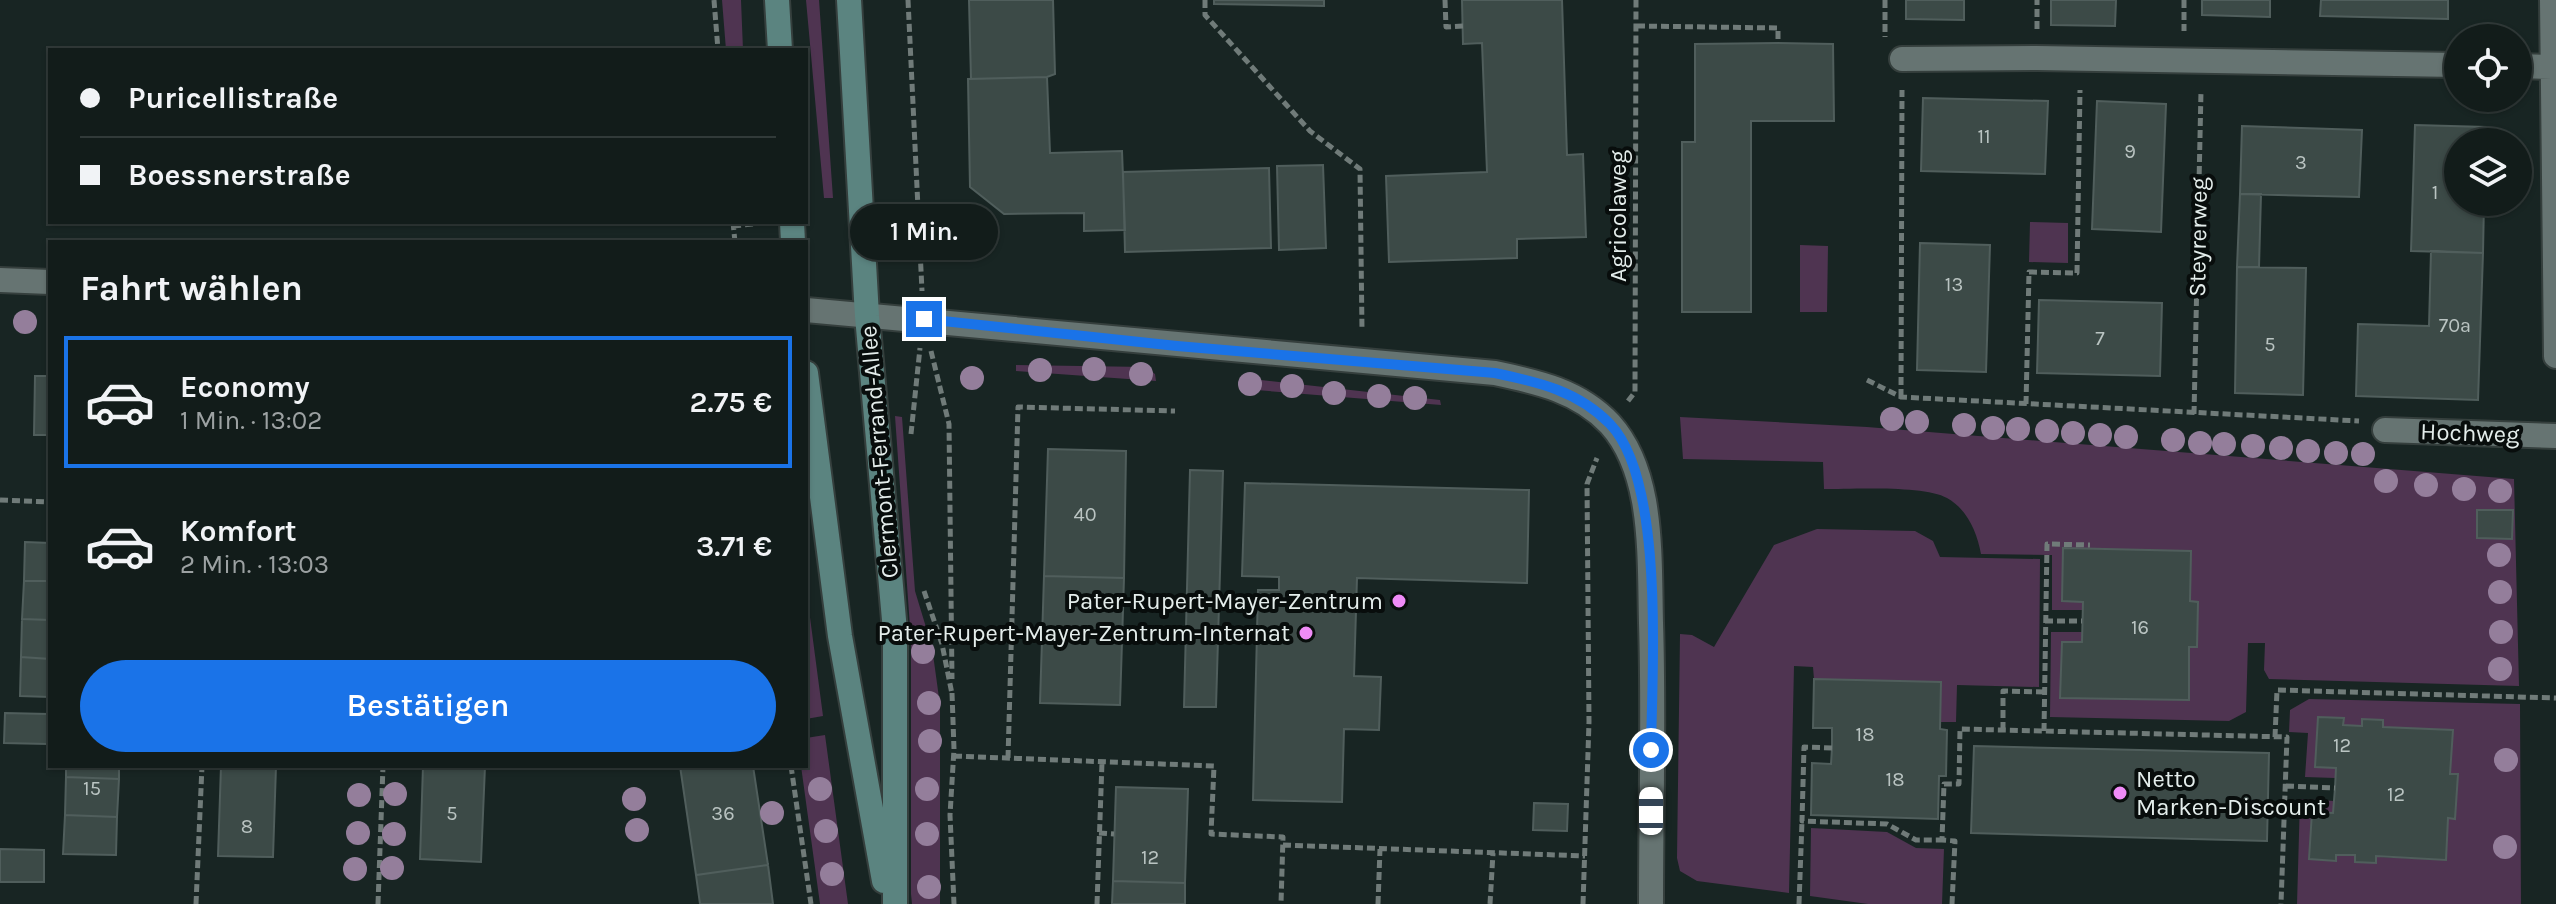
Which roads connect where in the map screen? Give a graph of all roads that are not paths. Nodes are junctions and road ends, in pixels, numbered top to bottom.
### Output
1 (777, 0) edge
2 (849, 0) edge
3 (2552, 0) edge
4 (780, 48) edge
5 (1902, 59) road end
6 (2444, 65) edge
7 (2532, 66) edge
8 (2552, 67) junction
9 (0, 280) edge
10 (48, 282) edge
11 (808, 310) edge
12 (867, 316) junction
13 (2556, 356) edge
14 (808, 388) edge
15 (2385, 430) road end
16 (2556, 436) edge
17 (888, 904) edge
18 (895, 904) edge
19 (1651, 904) edge

1 - 4 street
2 - 12 street, Clermont-Ferrand-Allee
3 - 8 street
5 - 6 street
7 - 8 street
8 - 13 street
9 - 10 street
11 - 12 street
12 - 18 street, Clermont-Ferrand-Allee
12 - 19 street
14 - 17 street
15 - 16 street, Hochweg

